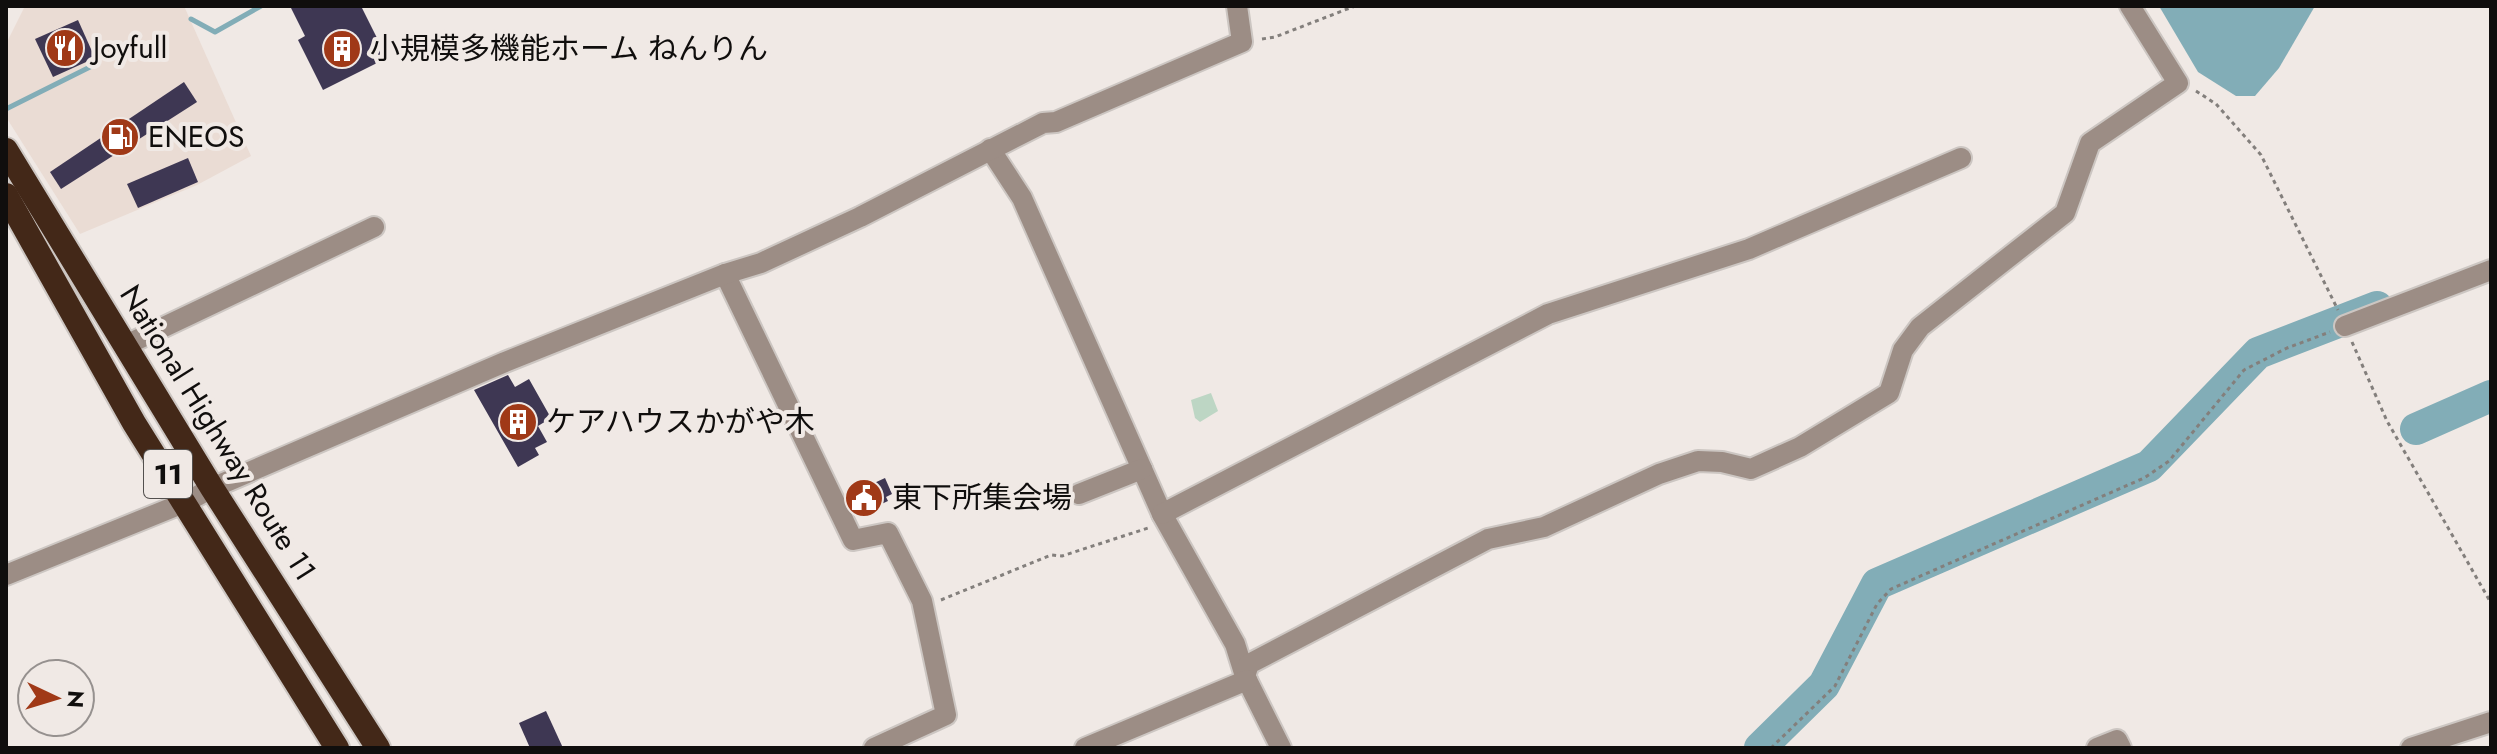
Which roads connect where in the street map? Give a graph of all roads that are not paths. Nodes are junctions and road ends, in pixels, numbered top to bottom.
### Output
1 (1237, 6) edge
2 (2130, 6) edge
3 (990, 149) junction
4 (6, 150) edge
5 (1961, 158) dead end
6 (6, 195) edge
7 (374, 227) dead end
8 (2491, 270) edge
9 (725, 274) junction
10 (2342, 320) road end
11 (126, 345) junction
12 (1142, 469) junction
13 (212, 488) junction
14 (1079, 494) dead end
15 (186, 502) junction
16 (1164, 518) junction
17 (6, 575) edge
18 (1244, 680) junction
19 (2491, 722) edge
20 (337, 748) edge
21 (378, 748) edge
22 (874, 748) edge
23 (1085, 748) edge
24 (1281, 748) edge
25 (2097, 748) edge
26 (2121, 748) edge
27 (2411, 748) edge

1 - 3 street
2 - 18 street
3 - 9 street
3 - 12 street
4 - 11 highway, National Highway Route 11 / 11
5 - 16 street
6 - 15 highway, National Highway Route 11 / 11
7 - 11 street
8 - 10 street
9 - 13 street
9 - 22 street
11 - 13 highway, National Highway Route 11 / 11
12 - 14 street
12 - 16 street
13 - 15 street
13 - 21 highway, National Highway Route 11 / 11
15 - 17 street
15 - 20 highway, National Highway Route 11 / 11
16 - 18 street
18 - 23 street
18 - 24 street
19 - 27 street
25 - 26 street

